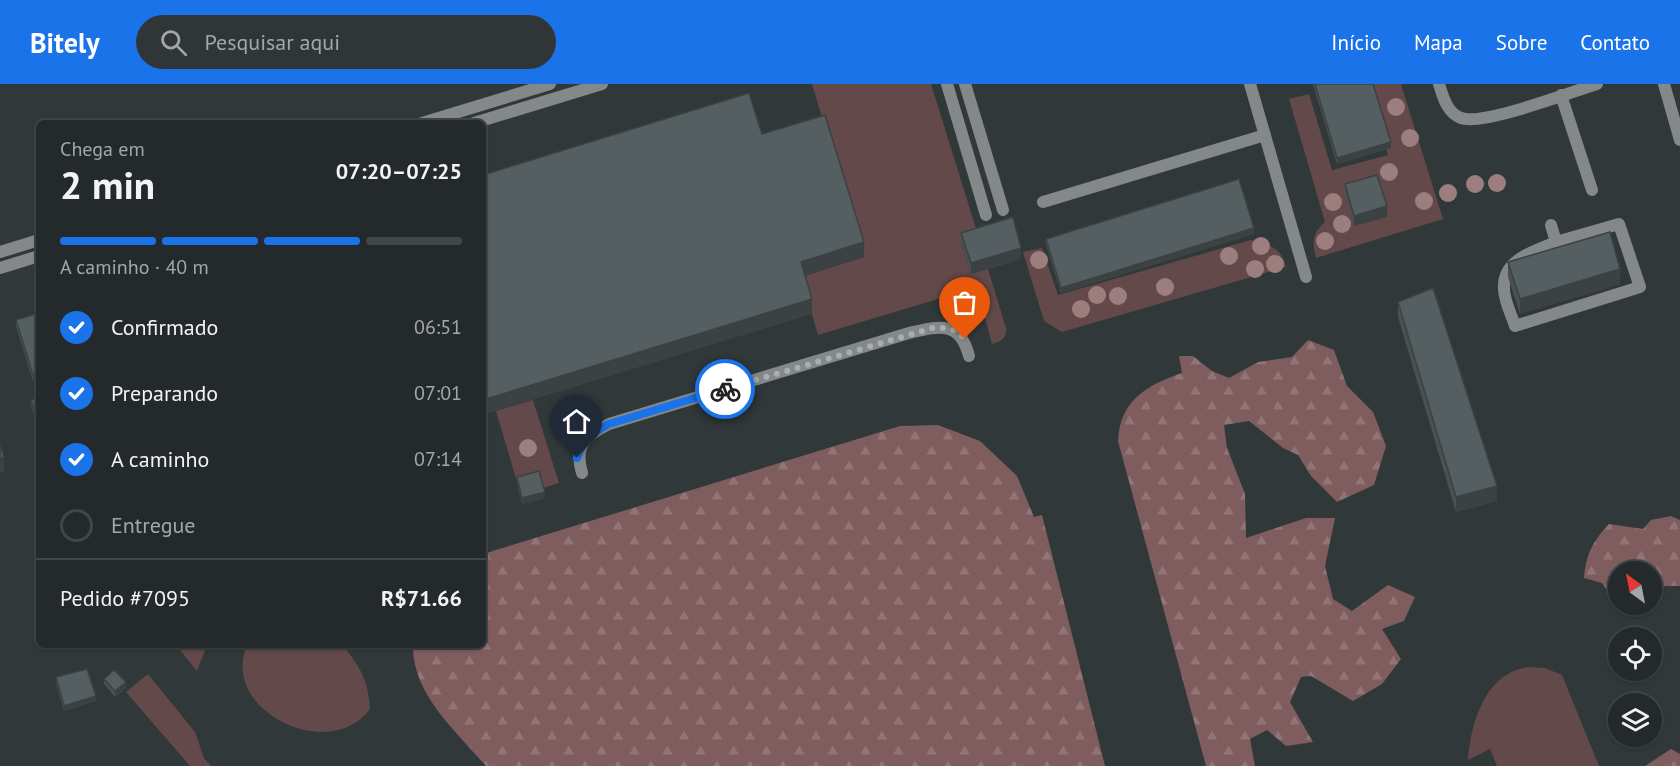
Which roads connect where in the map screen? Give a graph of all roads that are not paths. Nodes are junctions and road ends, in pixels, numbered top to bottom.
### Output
1 (550, 84) edge
2 (602, 84) edge
3 (947, 84) edge
4 (964, 84) edge
5 (1250, 84) edge
6 (1439, 84) edge
7 (1596, 84) edge
8 (1664, 84) edge
9 (1561, 95) junction
10 (432, 120) edge
11 (484, 120) edge
12 (1265, 135) junction
13 (1680, 140) edge
14 (1592, 190) dead end
15 (1043, 202) dead end
16 (1003, 210) dead end
17 (986, 214) dead end
18 (1551, 225) dead end
19 (36, 241) edge
20 (1556, 242) junction
21 (0, 252) edge
22 (36, 257) edge
23 (0, 268) edge
24 (1306, 277) dead end
25 (969, 356) dead end
26 (582, 473) dead end

1 - 10 lane
2 - 11 lane
3 - 17 lane
4 - 16 lane
5 - 12 lane
6 - 9 lane
7 - 9 lane
8 - 13 lane
9 - 14 lane
12 - 15 lane
12 - 24 lane
18 - 20 lane
19 - 21 lane
20 - 20 lane
22 - 23 lane
25 - 26 lane

